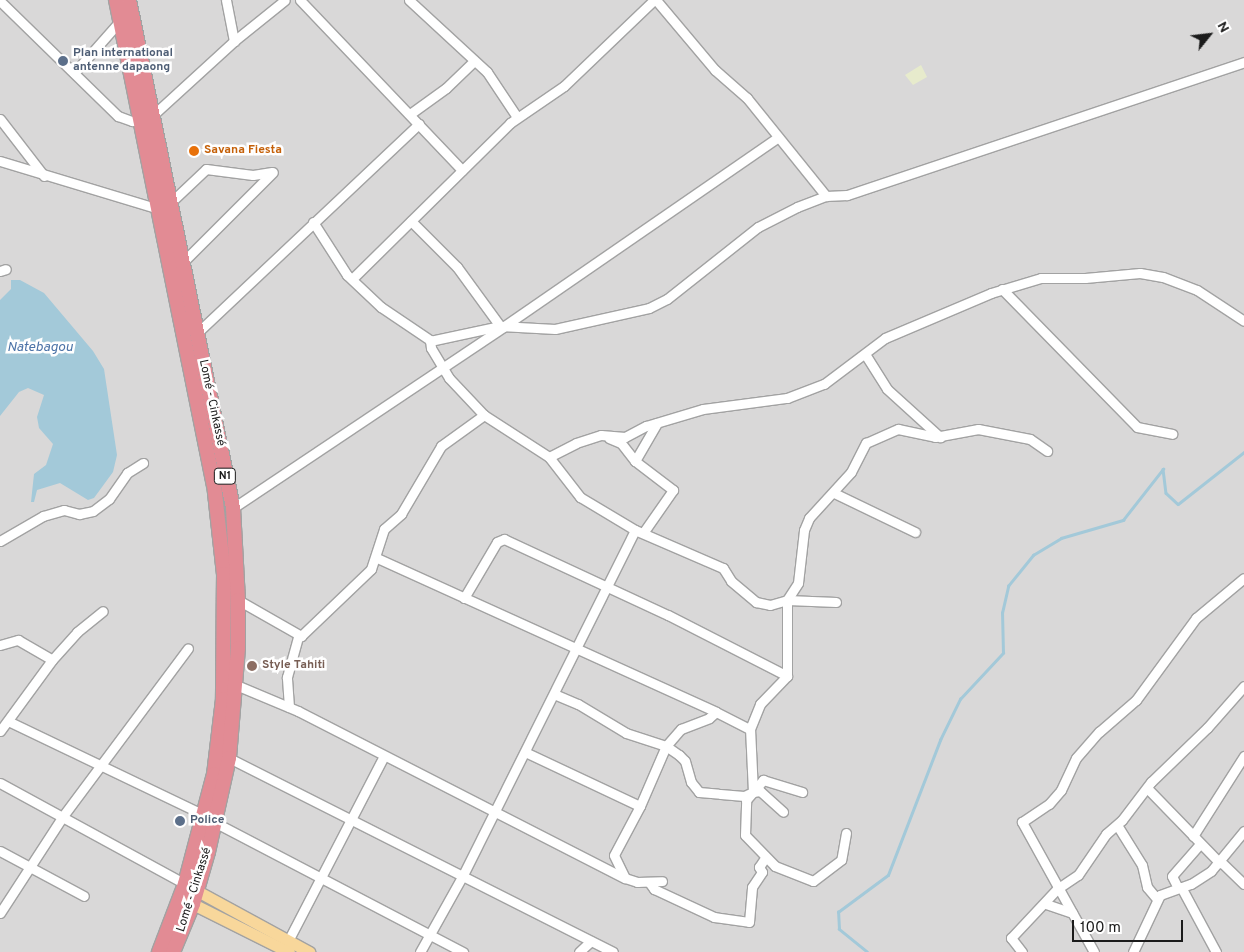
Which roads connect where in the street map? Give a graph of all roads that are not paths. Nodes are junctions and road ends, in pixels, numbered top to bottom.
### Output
1 (116, 0) edge
2 (128, 0) edge
3 (226, 0) edge
4 (285, 0) edge
5 (300, 0) edge
6 (655, 0) edge
7 (0, 1) edge
8 (413, 1) edge
9 (120, 21) junction
10 (234, 41) junction
11 (474, 61) junction
12 (1244, 62) edge
13 (74, 73) junction
14 (410, 114) junction
15 (517, 117) dead end
16 (147, 118) junction
17 (0, 119) edge
18 (419, 124) junction
19 (778, 137) junction
20 (0, 161) edge
21 (462, 170) junction
22 (44, 176) junction
23 (826, 196) junction
24 (164, 207) junction
25 (411, 221) junction
26 (312, 222) junction
27 (182, 262) junction
28 (352, 279) junction
29 (1002, 289) junction
30 (1244, 321) edge
31 (501, 327) junction
32 (197, 333) junction
33 (430, 341) junction
34 (865, 354) junction
35 (443, 366) junction
36 (484, 415) junction
37 (657, 424) junction
38 (1172, 434) dead end
39 (601, 435) junction
40 (940, 437) junction
41 (1047, 451) dead end
42 (549, 457) junction
43 (635, 461) junction
44 (143, 463) dead end
45 (834, 493) junction
46 (233, 508) junction
47 (639, 531) junction
48 (915, 532) dead end
49 (0, 541) edge
50 (377, 558) junction
51 (1244, 578) edge
52 (606, 586) junction
53 (464, 598) junction
54 (238, 600) junction
55 (783, 601) junction
56 (836, 602) dead end
57 (103, 611) dead end
58 (298, 637) junction
59 (0, 645) edge
60 (188, 648) dead end
61 (576, 649) junction
62 (52, 660) junction
63 (787, 676) junction
64 (236, 685) junction
65 (1244, 686) edge
66 (554, 694) junction
67 (289, 707) junction
68 (716, 712) junction
69 (8, 721) junction
70 (750, 730) junction
71 (0, 731) edge
72 (666, 746) junction
73 (525, 752) junction
74 (384, 756) junction
75 (1244, 756) edge
76 (229, 758) junction
77 (100, 767) junction
78 (0, 783) edge
79 (1147, 788) junction
80 (753, 792) junction
81 (802, 792) dead end
82 (640, 806) junction
83 (492, 812) junction
84 (783, 812) dead end
85 (63, 816) junction
86 (352, 817) junction
87 (210, 819) junction
88 (1117, 825) junction
89 (1244, 831) edge
90 (846, 833) dead end
91 (1193, 836) junction
92 (1199, 845) junction
93 (0, 851) edge
94 (765, 858) junction
95 (1220, 862) junction
96 (31, 867) junction
97 (463, 875) junction
98 (321, 877) junction
99 (625, 878) junction
100 (662, 881) dead end
101 (649, 882) junction
102 (1244, 884) edge
103 (1180, 888) junction
104 (1057, 889) junction
105 (189, 894) junction
106 (84, 896) dead end
107 (1157, 899) junction
108 (1046, 904) junction
109 (0, 913) edge
110 (1072, 913) junction
111 (430, 935) junction
112 (591, 941) junction
113 (288, 947) edge
114 (159, 952) edge
115 (173, 952) edge
116 (309, 952) edge
117 (420, 952) edge
118 (463, 952) edge
119 (579, 952) edge
120 (613, 952) edge
121 (1022, 952) edge
122 (1094, 952) edge
123 (1133, 952) edge
124 (1216, 952) edge

1 - 9 highway, Lomé - Cinkassé / N1
2 - 16 highway, Lomé - Cinkassé / N1
3 - 10 street
4 - 10 street
5 - 14 street
6 - 19 street
6 - 21 street
7 - 13 street
8 - 11 street
9 - 13 street
9 - 16 highway, Lomé - Cinkassé / N1
10 - 16 street
11 - 14 street
11 - 15 street
12 - 23 street
13 - 16 street
14 - 18 street
16 - 24 highway, Lomé - Cinkassé / N1
17 - 22 street
18 - 21 street
18 - 26 street
19 - 23 street
19 - 31 street
20 - 22 street
21 - 25 street
22 - 24 street
23 - 31 street
24 - 27 highway, Lomé - Cinkassé / N1
24 - 27 street
24 - 87 highway, Lomé - Cinkassé / N1
25 - 28 street
25 - 31 street
26 - 28 street
26 - 32 street
27 - 32 highway, Lomé - Cinkassé / N1
28 - 33 street
29 - 30 street
29 - 34 street
29 - 38 street
31 - 33 street
31 - 35 street
32 - 46 highway, Lomé - Cinkassé / N1
33 - 35 street
34 - 37 street
34 - 40 street
35 - 36 street
35 - 46 street
36 - 42 street
36 - 50 street
37 - 39 street
37 - 43 street
39 - 42 street
39 - 43 street
40 - 41 street
40 - 45 street
42 - 47 street
43 - 47 street
44 - 49 street
45 - 48 street
45 - 55 street
46 - 54 highway, Lomé - Cinkassé / N1
47 - 52 street
47 - 55 street
50 - 53 street
50 - 58 street
51 - 104 street
52 - 53 street
52 - 61 street
52 - 63 street
53 - 61 street
54 - 58 street
54 - 64 highway, Lomé - Cinkassé / N1
55 - 56 street
55 - 63 street
57 - 62 street
58 - 67 street
59 - 62 street
60 - 77 street
61 - 66 street
61 - 68 street
62 - 69 street
63 - 70 street
64 - 67 street
64 - 76 highway, Lomé - Cinkassé / N1
65 - 79 street
66 - 72 street
66 - 73 street
67 - 74 street
68 - 70 street
68 - 72 street
69 - 71 street
69 - 77 street
70 - 80 street
72 - 80 street
72 - 82 street
73 - 82 street
73 - 83 street
74 - 83 street
74 - 86 street
75 - 91 street
76 - 86 street
76 - 87 highway, Lomé - Cinkassé / N1
77 - 85 street
77 - 87 street
78 - 85 street
79 - 88 street
79 - 91 street
80 - 81 street
80 - 84 street
80 - 94 street
82 - 99 street
83 - 97 street
83 - 99 street
85 - 96 street
85 - 105 street
86 - 97 street
86 - 98 street
87 - 98 street
87 - 105 highway, Lomé - Cinkassé / N1
88 - 104 street
88 - 107 street
89 - 95 street
90 - 94 street
91 - 92 street
92 - 95 street
92 - 103 street
93 - 96 street
94 - 101 street
95 - 102 street
95 - 103 street
96 - 106 street
96 - 109 street
97 - 111 street
97 - 112 street
98 - 111 street
98 - 113 street
99 - 101 street
100 - 101 street
103 - 107 street
103 - 124 street
104 - 108 street
104 - 110 street
105 - 113 main road
105 - 114 highway, Lomé - Cinkassé / N1
105 - 115 highway, Lomé - Cinkassé / N1
107 - 123 street
108 - 110 street
108 - 121 street
110 - 122 street
111 - 117 street
111 - 118 street
112 - 119 street
112 - 120 street
113 - 116 main road

